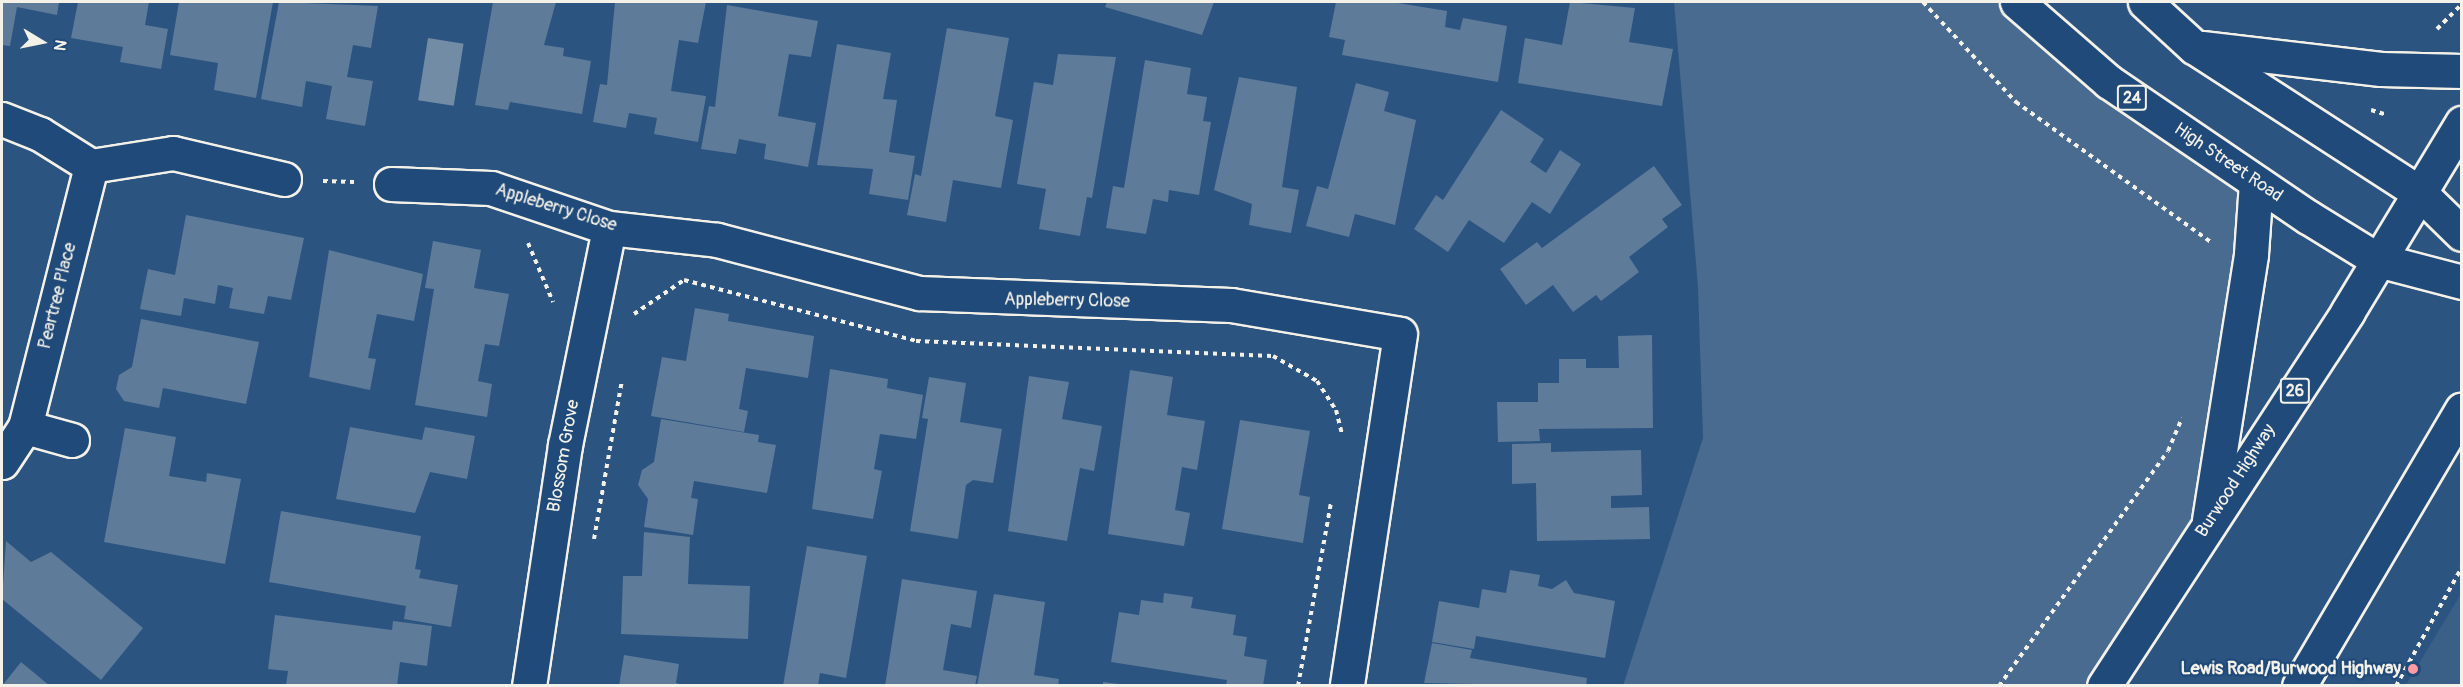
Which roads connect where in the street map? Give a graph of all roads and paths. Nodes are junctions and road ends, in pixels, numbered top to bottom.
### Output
1 (1923, 2) edge
2 (2017, 2) edge
3 (2145, 2) edge
4 (2194, 47) junction
5 (2462, 71) edge
6 (2370, 110) dead end
7 (2387, 116) dead end
8 (2, 119) edge
9 (2462, 123) edge
10 (91, 166) junction
11 (284, 179) joint
12 (2256, 182) junction
13 (391, 184) joint
14 (507, 192) junction
15 (2421, 194) junction
16 (609, 228) junction
17 (2462, 234) edge
18 (2218, 247) dead end
19 (2378, 260) junction
20 (2462, 282) edge
21 (556, 310) dead end
22 (632, 324) dead end
23 (624, 367) dead end
24 (2184, 413) dead end
25 (2459, 419) edge
26 (25, 427) junction
27 (1343, 439) dead end
28 (72, 440) dead end
29 (2, 462) edge
30 (1332, 498) dead end
31 (2209, 520) junction
32 (592, 550) dead end
33 (2462, 567) edge
34 (529, 686) edge
35 (1298, 686) edge
36 (1347, 686) edge
37 (1999, 686) edge
38 (2104, 686) edge
39 (2299, 686) edge
40 (2396, 686) edge

1 - 18 path
2 - 12 main road, High Street Road / 24
3 - 4 main road
4 - 5 main road
4 - 15 main road
6 - 7 path
8 - 10 main road
9 - 15 main road, Burwood Highway / 26
10 - 11 main road
10 - 26 main road, Peartree Place
11 - 13 path
12 - 19 main road, High Street Road / 24
12 - 31 main road
13 - 14 main road, Appleberry Close
14 - 16 main road, Appleberry Close
14 - 21 path
15 - 17 main road
15 - 19 main road, Burwood Highway / 26
16 - 34 main road, Blossom Grove
16 - 36 main road, Appleberry Close
19 - 20 main road, High Street Road / 24
19 - 31 main road, Burwood Highway / 26
22 - 27 path
23 - 32 path
24 - 37 path
25 - 39 main road
26 - 28 main road
26 - 29 main road, Peartree Place
30 - 35 path
31 - 38 main road, Burwood Highway / 26
33 - 40 path

